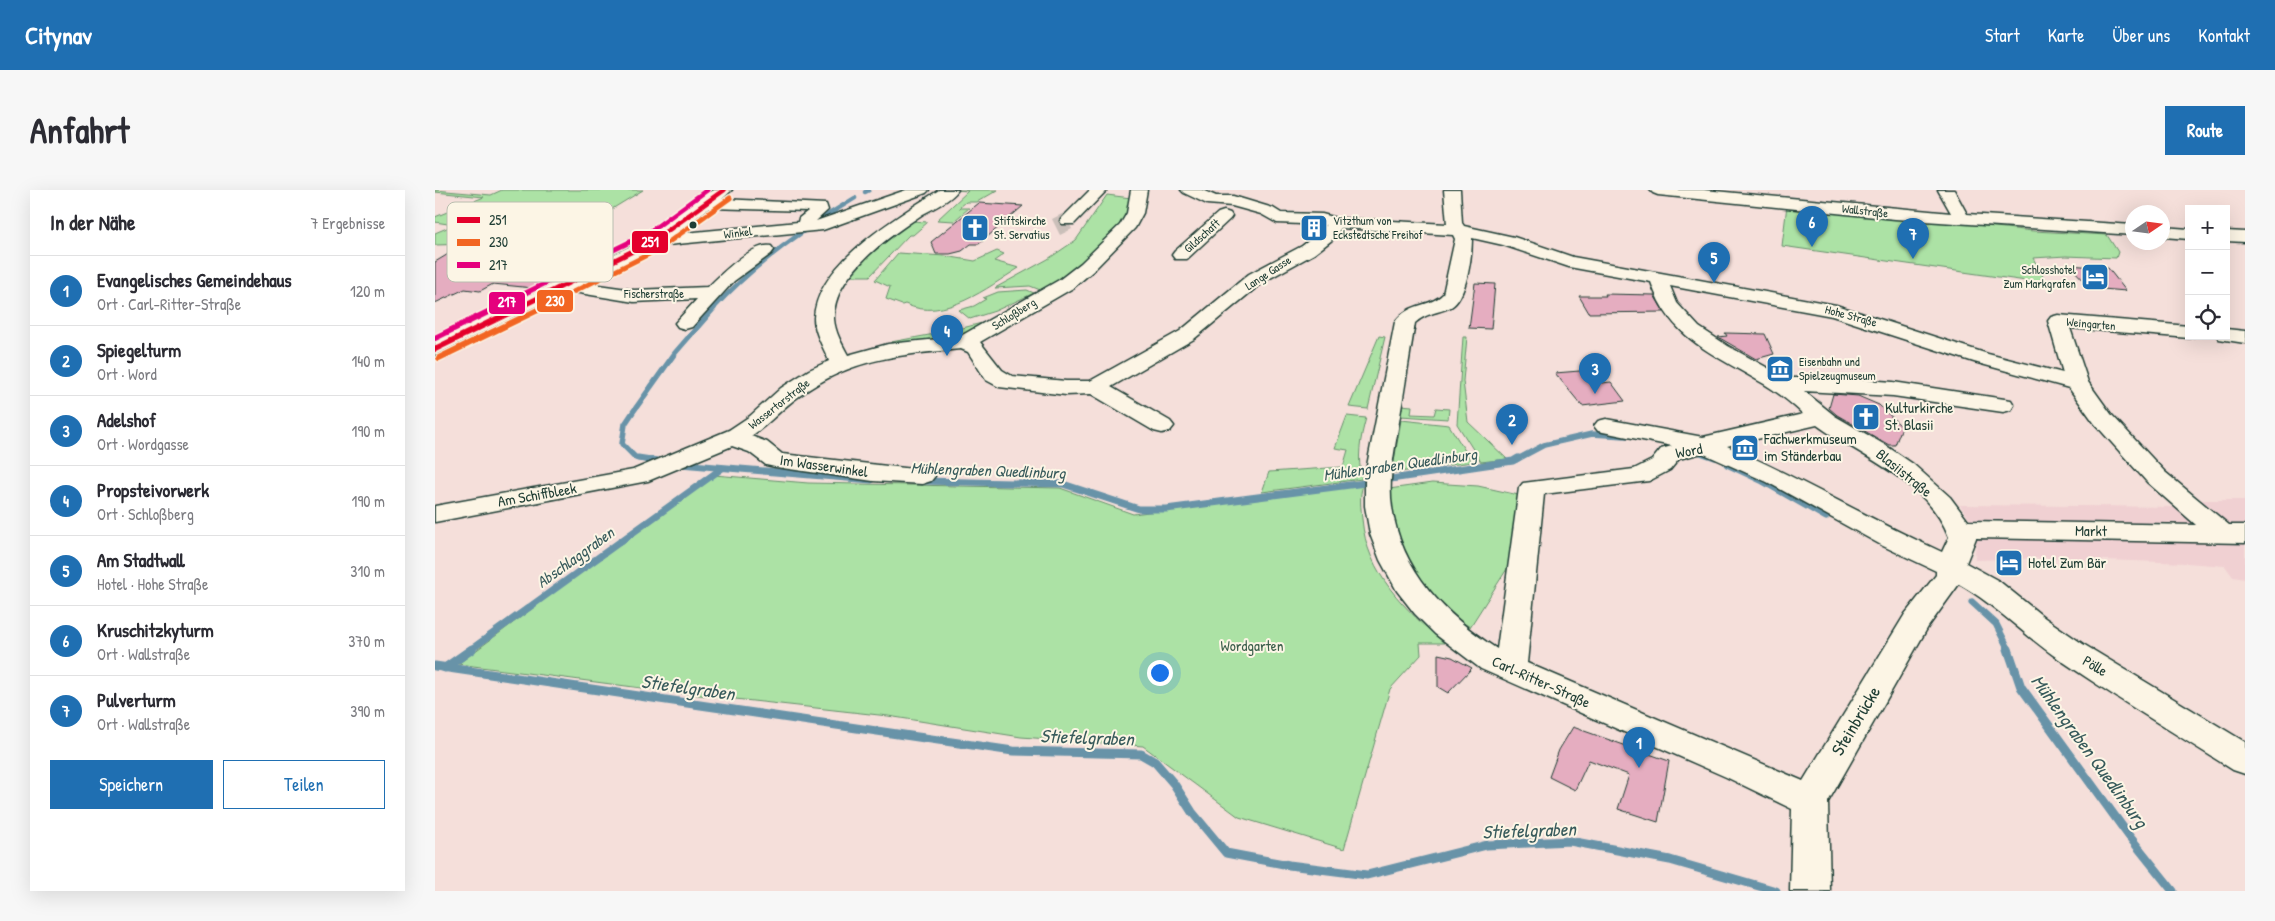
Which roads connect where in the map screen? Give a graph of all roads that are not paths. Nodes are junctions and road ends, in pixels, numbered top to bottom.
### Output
1 (724, 190) edge
2 (921, 190) edge
3 (950, 190) edge
4 (1099, 190) edge
5 (1139, 190) edge
6 (1452, 190) edge
7 (1658, 190) edge
8 (1946, 190) edge
9 (1192, 191) edge
10 (862, 198) dead end
11 (891, 201) junction
12 (1213, 201) junction
13 (703, 203) junction
14 (1224, 216) junction
15 (1277, 218) junction
16 (1962, 219) junction
17 (1329, 221) junction
18 (811, 225) junction
19 (1059, 226) tunnel mouth
20 (2125, 229) edge
21 (1458, 230) junction
22 (857, 233) dead end
23 (2170, 233) edge
24 (2185, 234) edge
25 (2230, 236) edge
26 (2245, 237) edge
27 (653, 242) junction
28 (765, 250) dead end
29 (1181, 255) dead end
30 (613, 263) edge
31 (1658, 278) junction
32 (576, 282) edge
33 (568, 286) junction
34 (712, 294) junction
35 (685, 323) dead end
36 (435, 327) edge
37 (2185, 331) edge
38 (471, 332) junction
39 (2230, 335) edge
40 (2245, 337) edge
41 (964, 343) junction
42 (435, 349) edge
43 (841, 364) junction
44 (2077, 383) junction
45 (1782, 385) junction
46 (1095, 387) junction
47 (2003, 405) dead end
48 (1820, 417) junction
49 (1162, 426) dead end
50 (1606, 426) dead end
51 (732, 438) junction
52 (1695, 447) junction
53 (649, 472) joint
54 (922, 476) dead end
55 (435, 514) edge
56 (1961, 528) junction
57 (2233, 533) edge
58 (1945, 580) junction
59 (1510, 670) junction
60 (2245, 760) edge
61 (1810, 801) junction
62 (1810, 890) edge

1 - 13 street
2 - 11 street
3 - 43 street
4 - 19 street
5 - 41 street, Schloßberg
6 - 21 street
7 - 16 street, Wallstraße
8 - 16 street
9 - 12 street
10 - 11 street
11 - 18 street
12 - 14 street, Gildschaft
12 - 15 street
13 - 18 street
13 - 27 street
14 - 15 street, Gildschaft
14 - 29 street, Gildschaft
15 - 17 street, Gildschaft
16 - 20 street, Wallstraße
17 - 21 street
17 - 46 street, Lange Gasse
18 - 22 street
18 - 27 street, Winkel
21 - 31 street, Hohe Straße
21 - 59 street, Carl-Ritter-Straße
23 - 24 street
25 - 26 street
27 - 30 street
28 - 34 street
31 - 44 street, Hohe Straße
31 - 45 street, Blasiistraße
32 - 33 street
33 - 34 street, Fischerstraße
33 - 38 street
34 - 35 street
36 - 38 street
37 - 44 street, Weingarten
38 - 42 street
39 - 40 street
41 - 43 street, Schloßberg
41 - 46 street, Lange Gasse
43 - 51 street, Wassertorstraße
44 - 57 street, Markt
45 - 47 street
45 - 48 street, Blasiistraße
46 - 49 street
48 - 52 street
48 - 56 street, Blasiistraße
50 - 52 street
51 - 53 street, Wassertorstraße
51 - 54 street, Im Wasserwinkel
52 - 58 street, Word
52 - 59 street, Word
53 - 55 street, Am Schiffbleek
56 - 57 street, Markt
56 - 58 street
58 - 60 street, Pölle
58 - 61 street, Steinbrücke
59 - 61 street, Carl-Ritter-Straße
61 - 62 street

